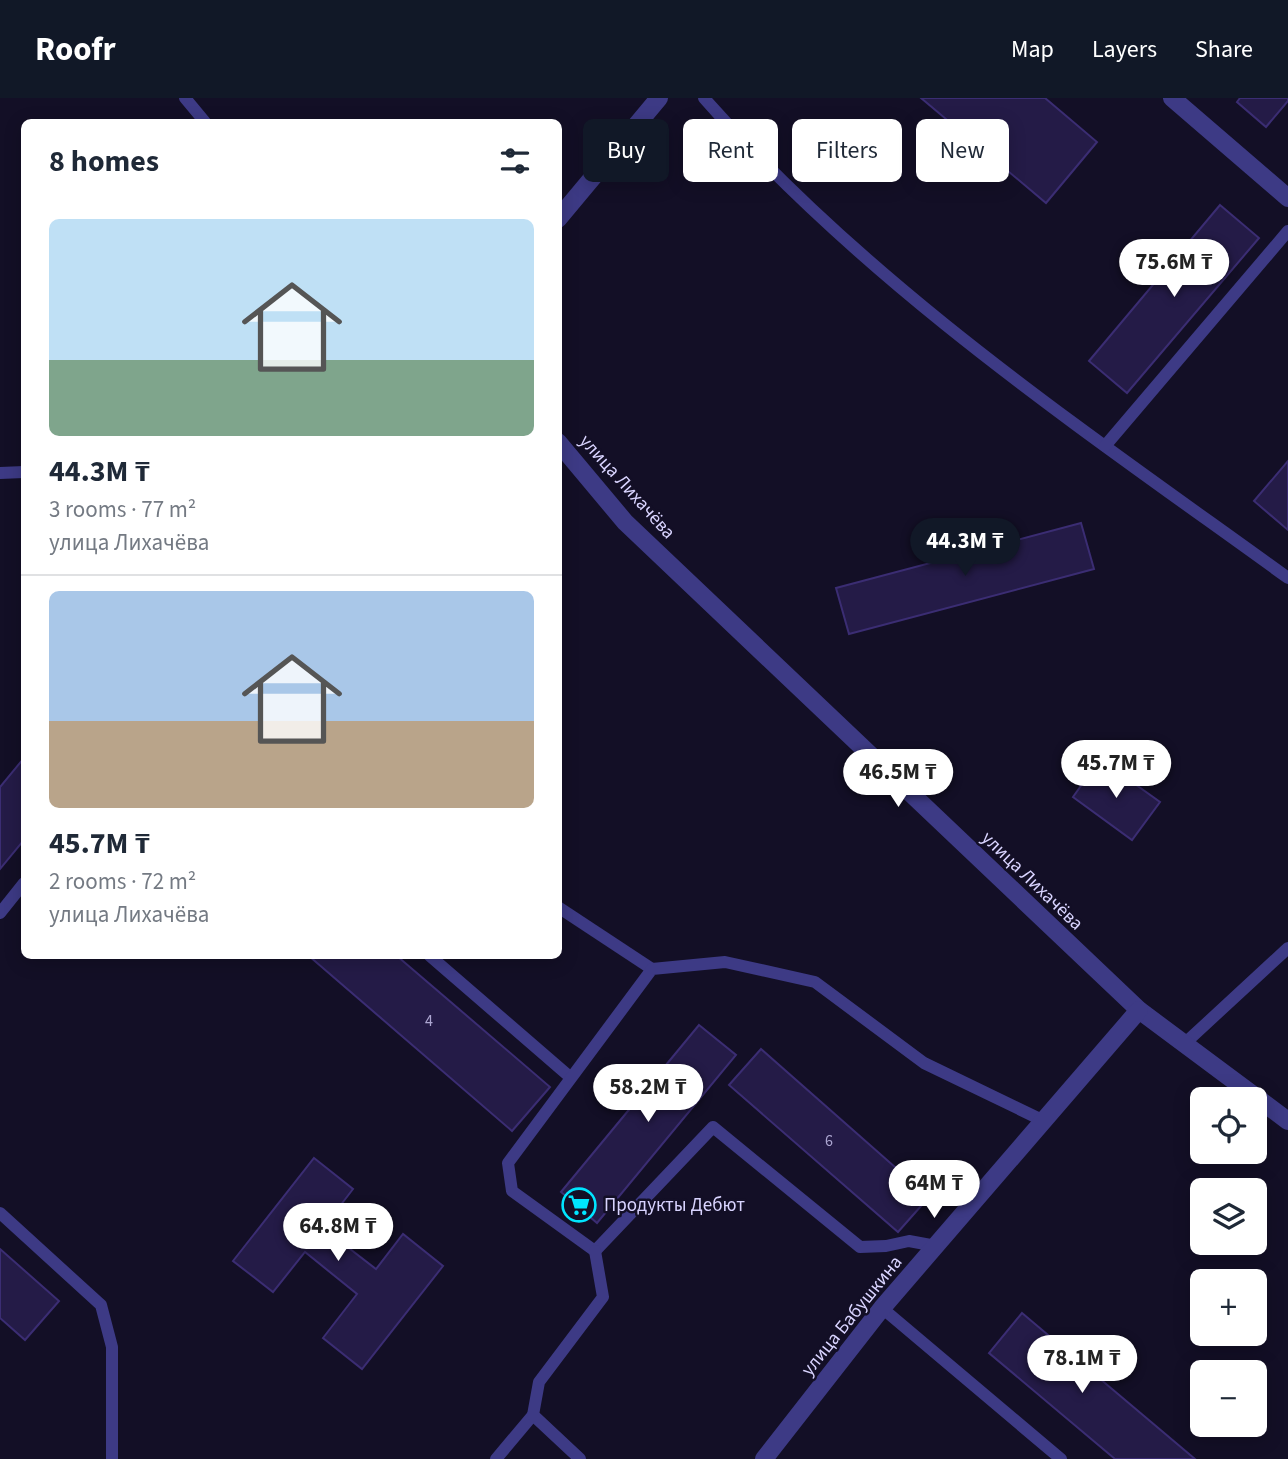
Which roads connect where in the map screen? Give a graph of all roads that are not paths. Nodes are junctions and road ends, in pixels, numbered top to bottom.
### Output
1 (185, 98) edge
2 (659, 98) edge
3 (704, 98) edge
4 (1172, 98) edge
5 (202, 119) edge
6 (1288, 198) edge
7 (562, 214) edge
8 (1288, 231) edge
9 (1105, 446) junction
10 (562, 447) edge
11 (21, 472) edge
12 (0, 473) edge
13 (1288, 578) edge
14 (21, 887) edge
15 (562, 910) edge
16 (0, 913) edge
17 (1288, 948) edge
18 (433, 959) edge
19 (652, 969) junction
20 (1139, 1010) junction
21 (1183, 1045) junction
22 (570, 1077) junction
23 (1044, 1121) junction
24 (1288, 1121) edge
25 (0, 1213) edge
26 (936, 1246) junction
27 (595, 1251) junction
28 (882, 1308) junction
29 (533, 1415) junction
30 (1053, 1456) edge
31 (112, 1459) edge
32 (496, 1459) edge
33 (580, 1459) edge
34 (764, 1459) edge

1 - 5 lane
2 - 7 street
3 - 9 lane
4 - 6 street
8 - 9 lane
9 - 13 lane
10 - 20 street, улица Лихачёва
11 - 12 lane
14 - 16 lane
15 - 19 lane
17 - 21 lane
18 - 22 lane
19 - 22 lane
19 - 23 lane
20 - 21 street, улица Лихачёва
20 - 23 street, улица Бабушкина
21 - 24 street, улица Лихачёва
22 - 27 lane
23 - 26 street, улица Бабушкина
25 - 31 lane
26 - 27 lane
26 - 28 street, улица Бабушкина
27 - 29 lane
28 - 30 lane
28 - 34 street, улица Бабушкина
29 - 32 lane
29 - 33 lane

